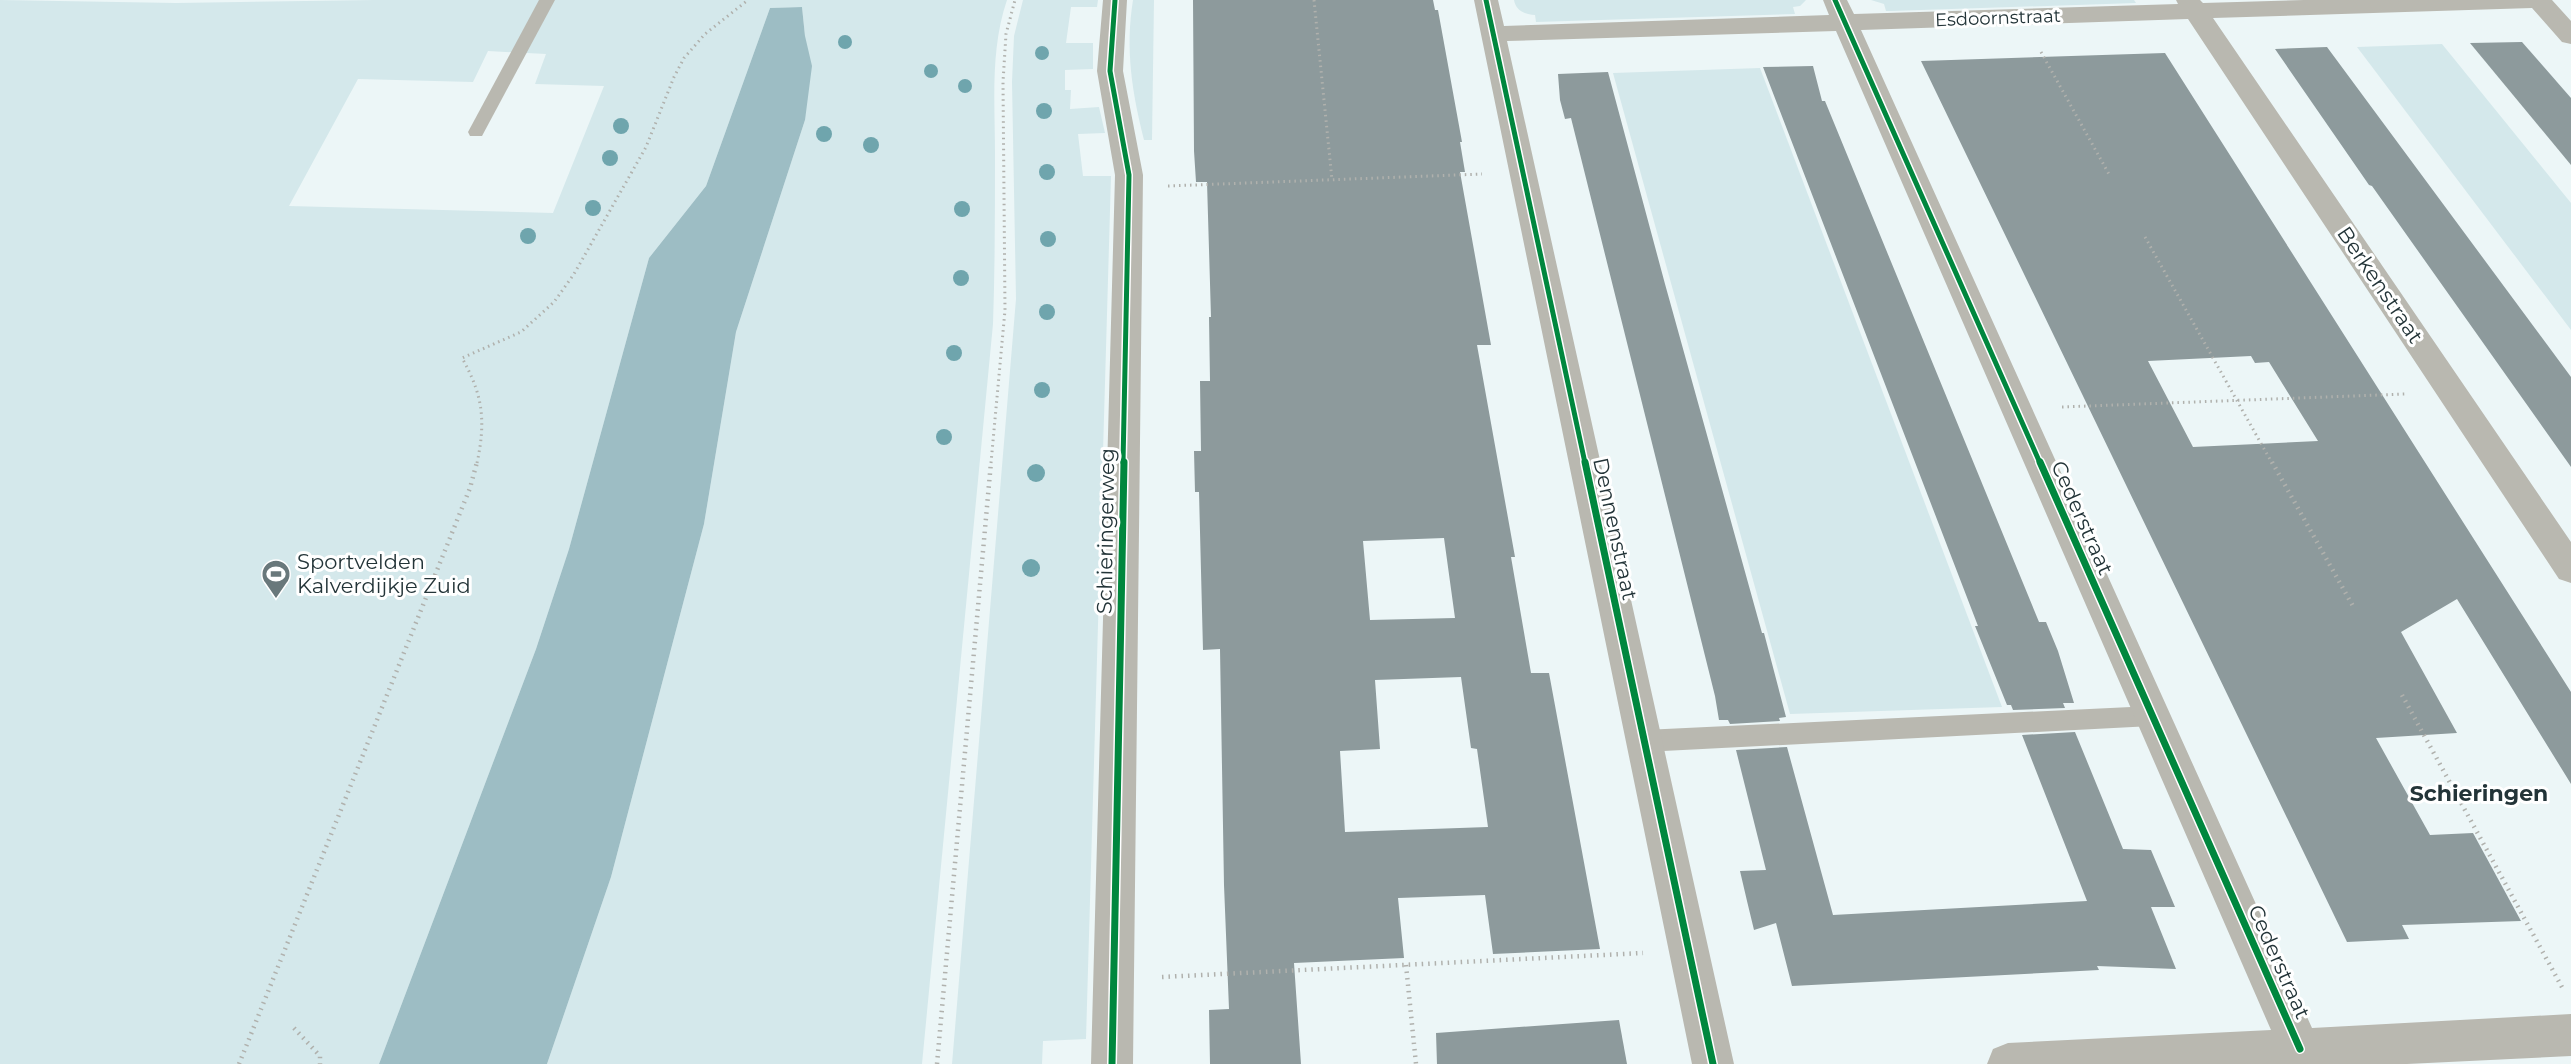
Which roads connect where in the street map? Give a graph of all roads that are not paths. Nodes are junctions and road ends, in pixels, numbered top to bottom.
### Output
1 (547, 0) edge
2 (1115, 0) edge
3 (1486, 0) edge
4 (2539, 0) edge
5 (2192, 6) edge
6 (1840, 12) edge
7 (1492, 34) junction
8 (2571, 36) edge
9 (476, 132) dead end
10 (2571, 569) edge
11 (2152, 716) junction
12 (1644, 741) junction
13 (2571, 1035) edge
14 (2300, 1049) junction
15 (1112, 1064) edge
16 (1713, 1064) edge
17 (2008, 1064) edge

1 - 9 lane
2 - 15 street, Schieringerweg
3 - 7 street, Dennenstraat
4 - 5 street, Esdoornstraat
4 - 8 street
5 - 6 street, Esdoornstraat
5 - 10 street, Berkenstraat
6 - 7 street, Esdoornstraat
6 - 11 street, Cederstraat
7 - 12 street, Dennenstraat
11 - 12 lane
11 - 14 street, Cederstraat
12 - 16 street, Dennenstraat
13 - 14 street
14 - 17 street

